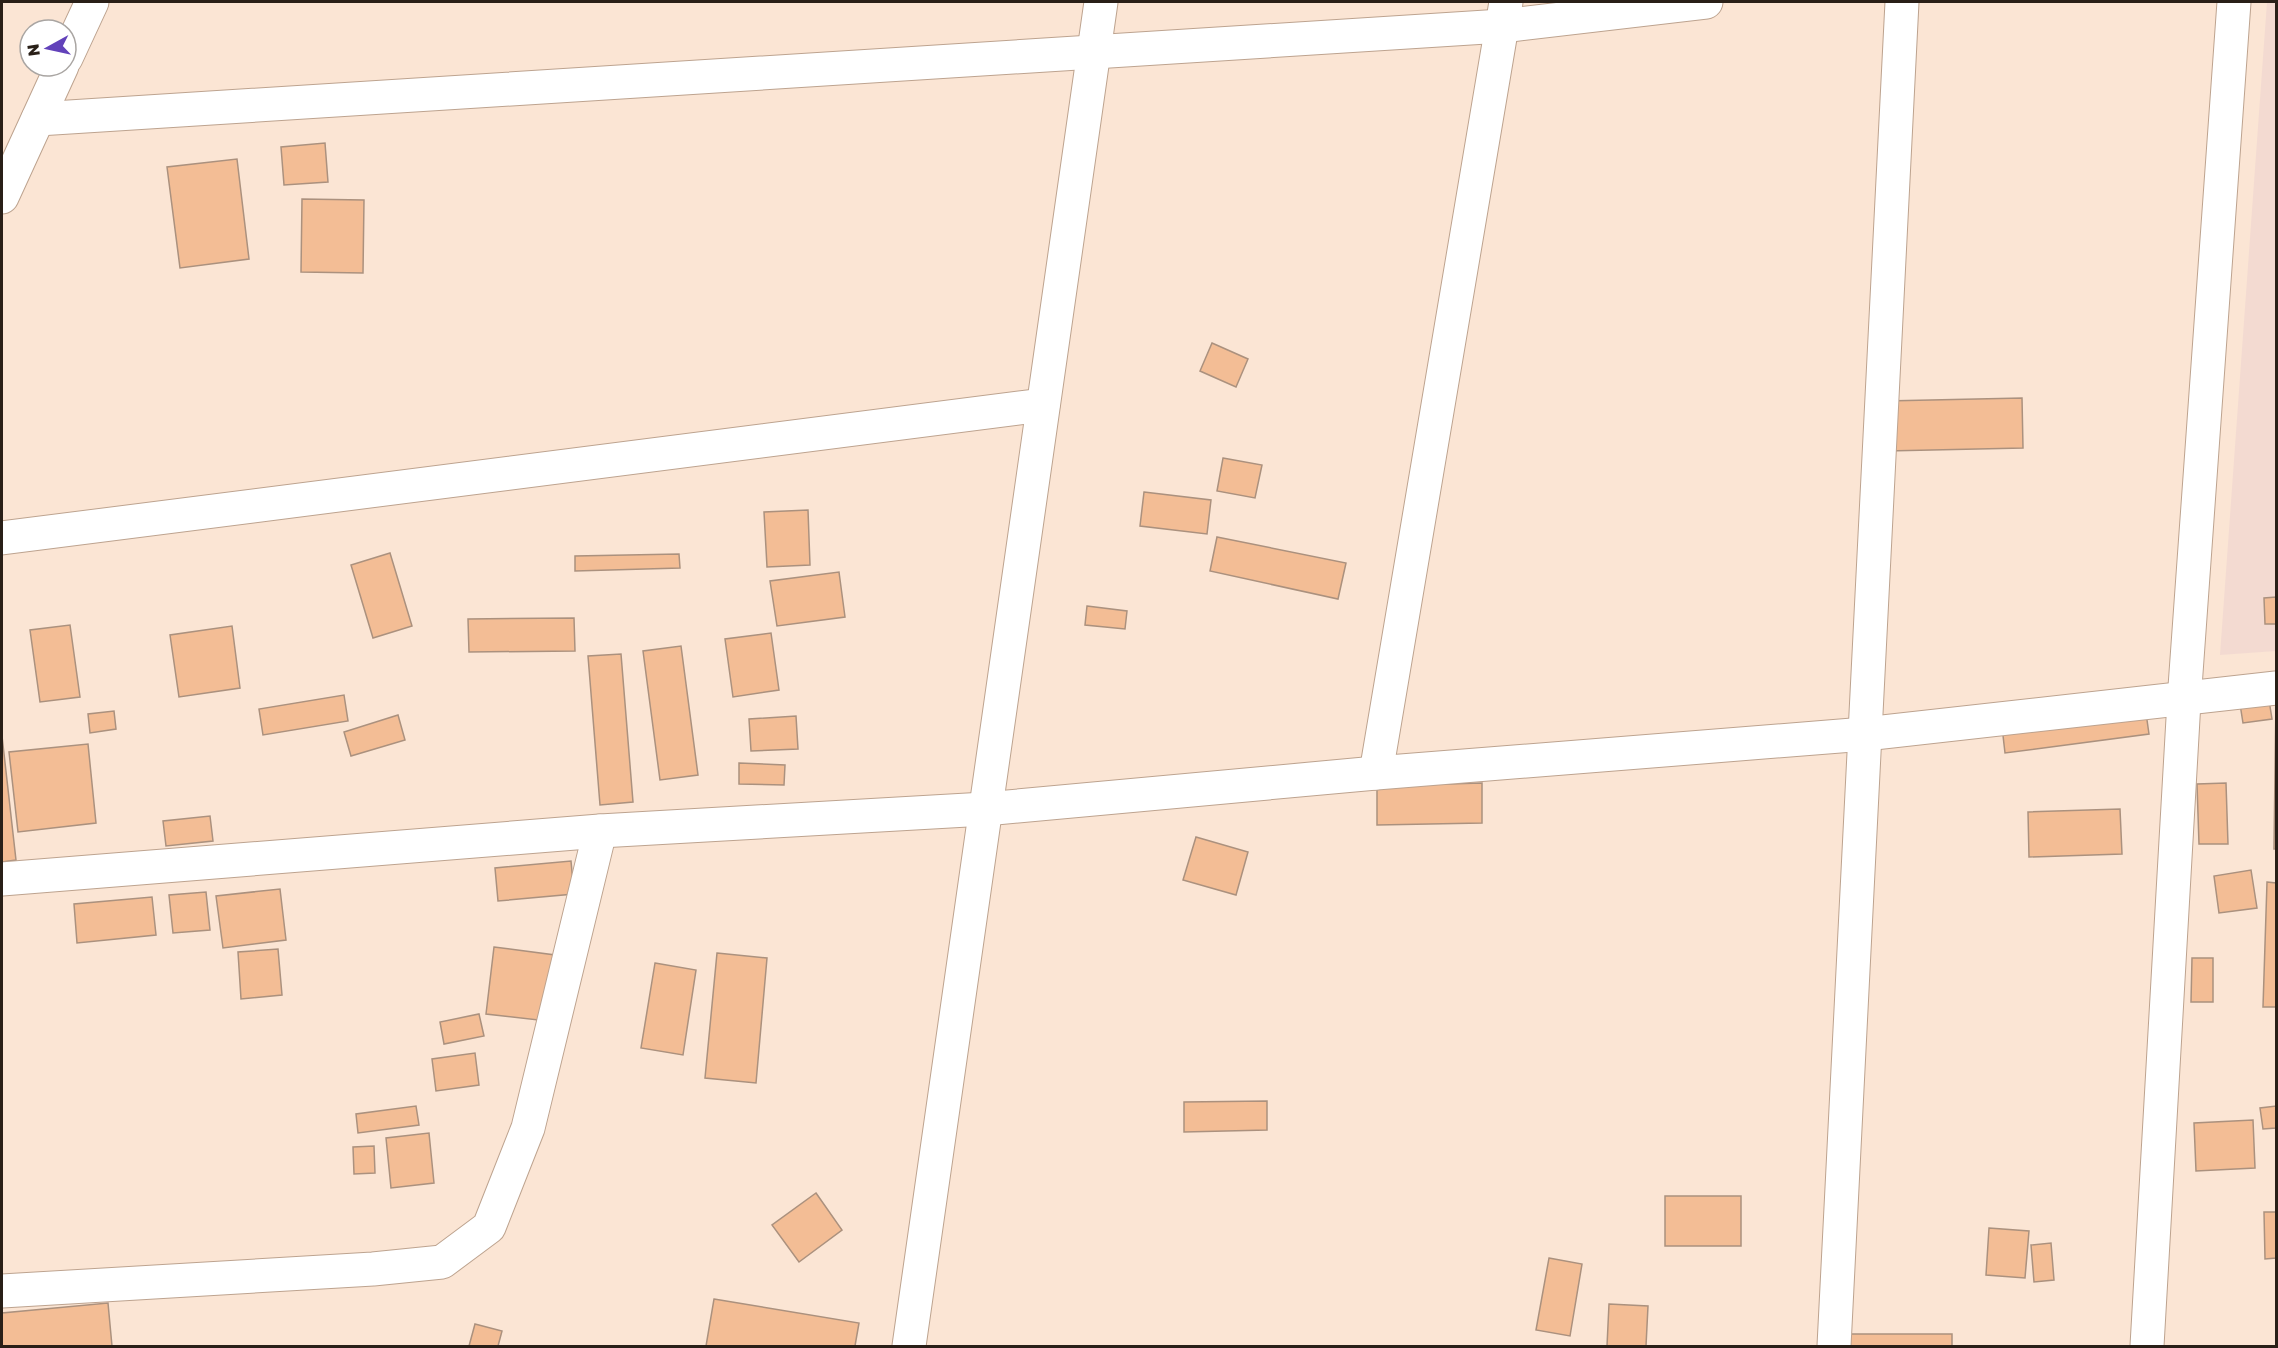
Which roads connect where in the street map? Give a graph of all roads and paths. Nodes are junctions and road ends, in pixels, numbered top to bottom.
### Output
1 (92, 2) edge
2 (1101, 2) edge
3 (1706, 2) edge
4 (1902, 2) edge
5 (2234, 2) edge
6 (1504, 14) edge
7 (78, 32) edge
8 (1094, 51) junction
9 (57, 78) edge
10 (38, 119) junction
11 (2, 197) edge
12 (1043, 405) junction
13 (2, 538) edge
14 (2277, 688) edge
15 (2184, 700) junction
16 (1865, 734) junction
17 (1376, 772) junction
18 (985, 808) junction
19 (600, 831) junction
20 (2, 879) edge
21 (2, 1291) edge
22 (909, 1347) edge
23 (1834, 1347) edge
24 (2147, 1347) edge

1 - 7 street
2 - 8 street
3 - 6 street
4 - 16 street
5 - 15 street
6 - 8 street
6 - 17 street
8 - 10 street
8 - 12 street
9 - 10 street
10 - 11 street
12 - 13 street
12 - 18 street
14 - 15 street
15 - 16 street
15 - 24 street
16 - 17 street
16 - 23 street
17 - 18 street
18 - 19 street
18 - 22 street
19 - 20 street
19 - 21 street

